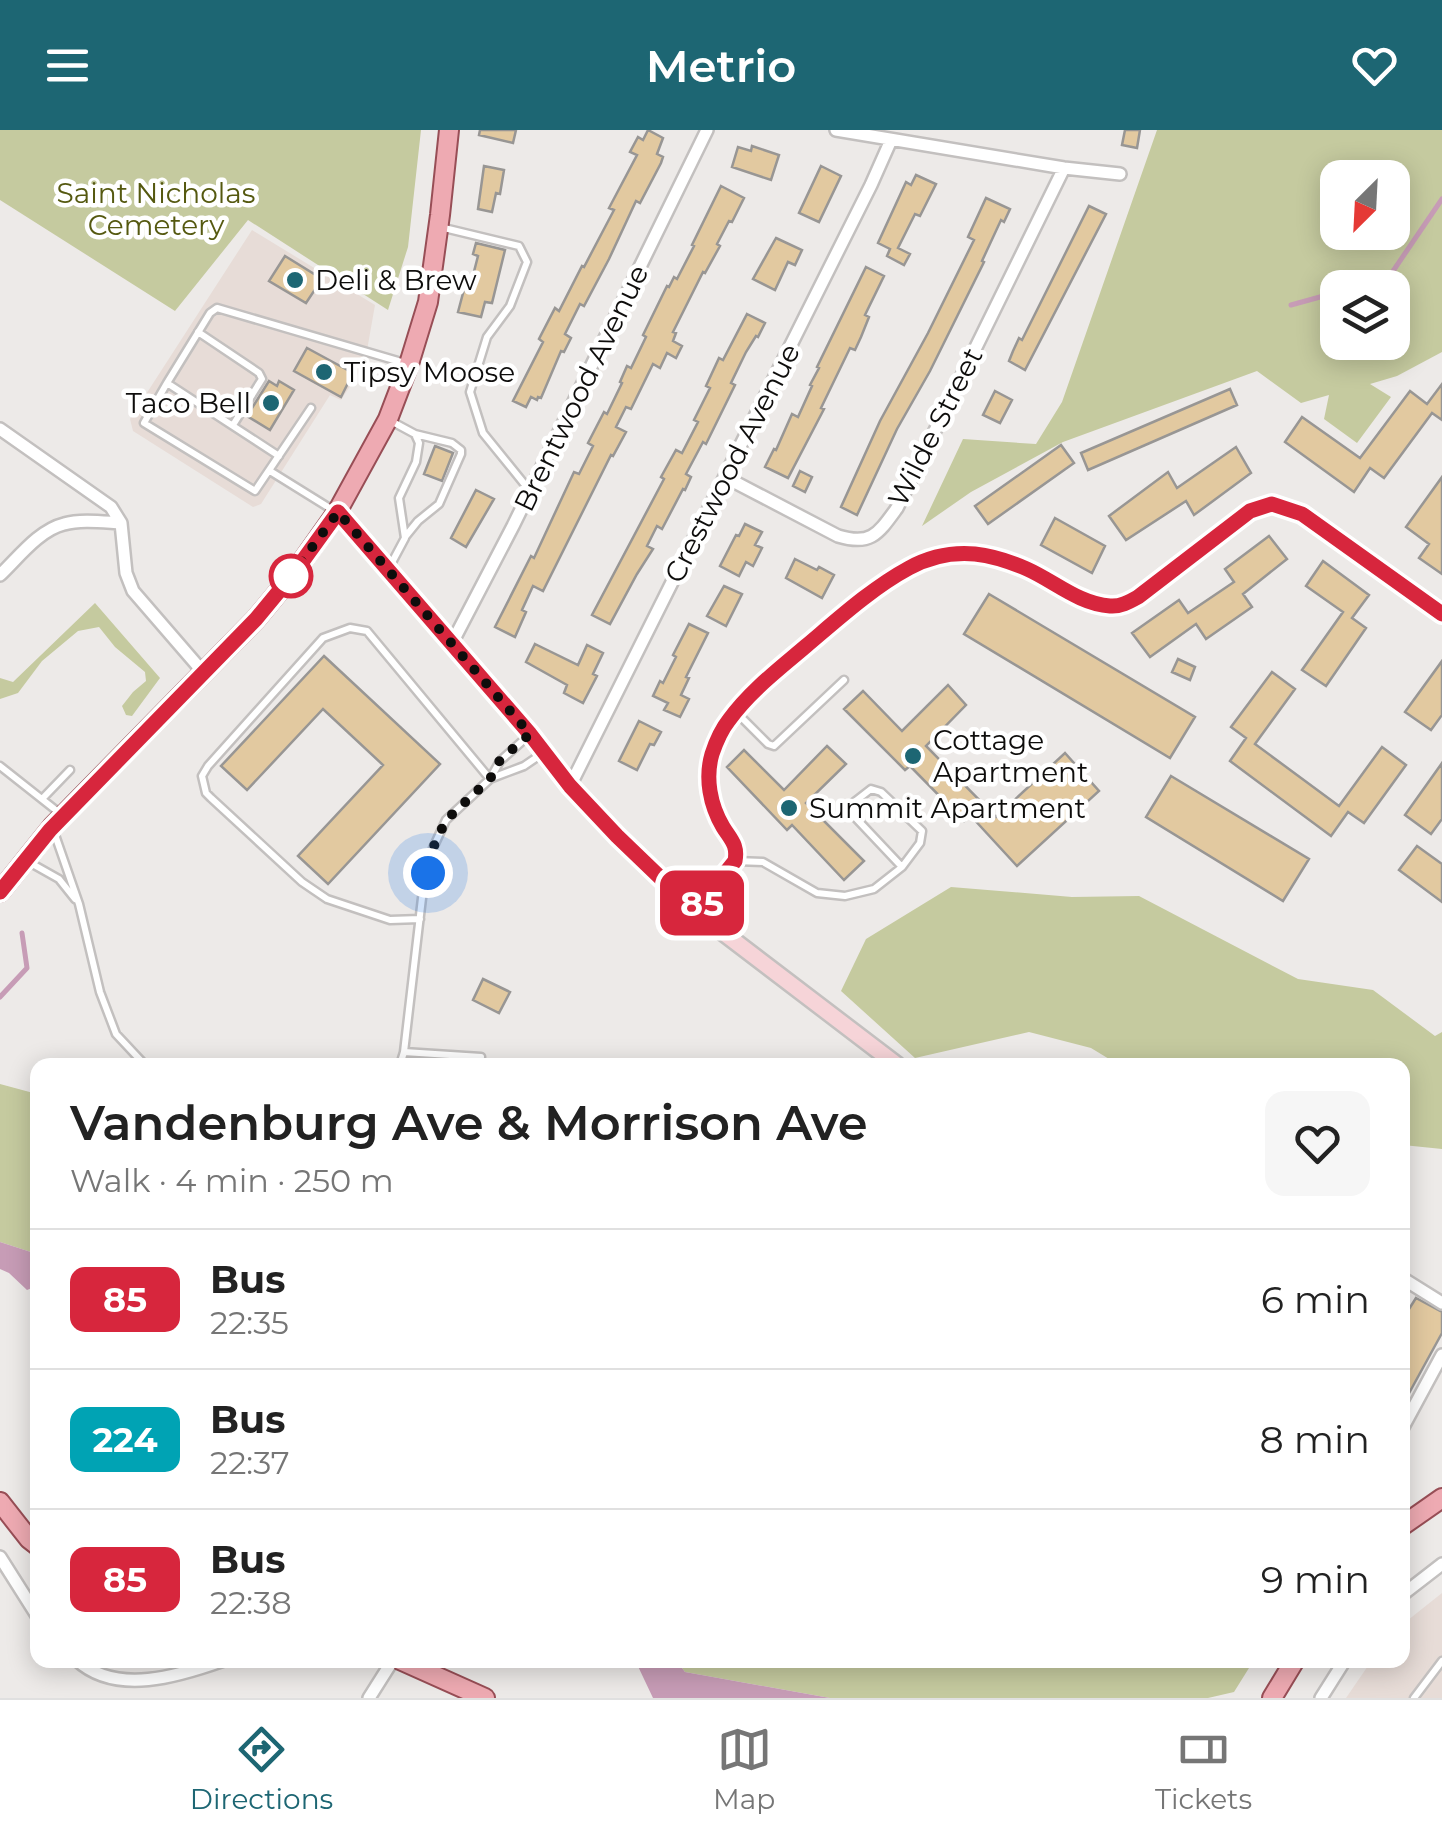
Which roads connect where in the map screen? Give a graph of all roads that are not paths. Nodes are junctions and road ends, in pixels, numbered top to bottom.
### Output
1 (450, 130) edge
2 (707, 130) edge
3 (836, 130) edge
4 (891, 140) junction
5 (1064, 168) junction
6 (1120, 174) dead end
7 (438, 227) junction
8 (198, 332) junction
9 (409, 364) junction
10 (167, 382) junction
11 (311, 408) dead end
12 (388, 419) junction
13 (233, 426) junction
14 (0, 429) edge
15 (415, 434) junction
16 (279, 456) junction
17 (270, 471) junction
18 (725, 478) junction
19 (530, 490) junction
20 (338, 512) junction
21 (121, 524) junction
22 (404, 538) junction
23 (387, 572) junction
24 (0, 575) edge
25 (1442, 614) edge
26 (452, 643) junction
27 (203, 672) junction
28 (844, 680) dead end
29 (735, 712) junction
30 (530, 734) junction
31 (545, 752) junction
32 (0, 766) edge
33 (70, 770) dead end
34 (490, 779) junction
35 (570, 786) junction
36 (42, 799) junction
37 (58, 821) junction
38 (25, 860) junction
39 (735, 861) junction
40 (902, 867) junction
41 (0, 892) edge
42 (78, 904) junction
43 (695, 911) junction
44 (420, 919) junction
45 (404, 1052) junction
46 (481, 1056) dead end
47 (138, 1058) edge
48 (402, 1058) edge
49 (887, 1058) edge
50 (1410, 1283) edge
51 (1442, 1302) edge
52 (1441, 1359) edge
53 (1410, 1415) edge
54 (1442, 1498) edge
55 (0, 1502) edge
56 (1410, 1520) edge
57 (30, 1540) edge
58 (0, 1557) edge
59 (1442, 1564) edge
60 (1410, 1589) edge
61 (30, 1604) edge
62 (1442, 1661) edge
63 (86, 1668) edge
64 (201, 1668) edge
65 (391, 1668) edge
66 (416, 1668) edge
67 (1289, 1668) edge
68 (1340, 1668) edge
69 (369, 1698) edge
70 (485, 1698) edge
71 (1272, 1698) edge
72 (1321, 1698) edge
73 (1414, 1698) edge

1 - 7 main road
2 - 19 street, Brentwood Avenue
3 - 4 street
4 - 5 street
4 - 18 street, Crestwood Avenue
5 - 6 street
5 - 18 street, Wilde Street
7 - 9 main road
7 - 19 lane
8 - 9 lane
8 - 10 lane
8 - 13 lane
9 - 12 main road
10 - 13 lane
10 - 17 lane
11 - 16 lane
12 - 15 lane
12 - 20 main road
13 - 16 lane
14 - 21 street
15 - 22 lane
15 - 22 lane
16 - 17 lane
17 - 20 lane
18 - 35 street, Crestwood Avenue
19 - 26 street, Brentwood Avenue
20 - 23 street
20 - 27 main road
21 - 24 street
21 - 27 street
22 - 23 lane
23 - 26 street
25 - 29 street
26 - 30 street
27 - 37 main road
28 - 29 lane
29 - 39 street
30 - 31 street
30 - 34 lane
31 - 34 lane
31 - 35 street
32 - 36 lane
33 - 36 lane
34 - 44 lane
34 - 44 lane
35 - 43 street
36 - 37 lane
37 - 38 main road
37 - 42 lane
38 - 41 main road
38 - 42 lane
39 - 40 lane
39 - 43 street
40 - 40 lane
42 - 47 lane
43 - 49 street
44 - 45 lane
45 - 46 lane
45 - 48 lane
50 - 51 street
52 - 53 street
54 - 56 main road
55 - 57 main road
58 - 61 street
59 - 60 street
62 - 73 lane
63 - 64 street
65 - 69 street
66 - 70 main road
67 - 71 main road
68 - 72 street

